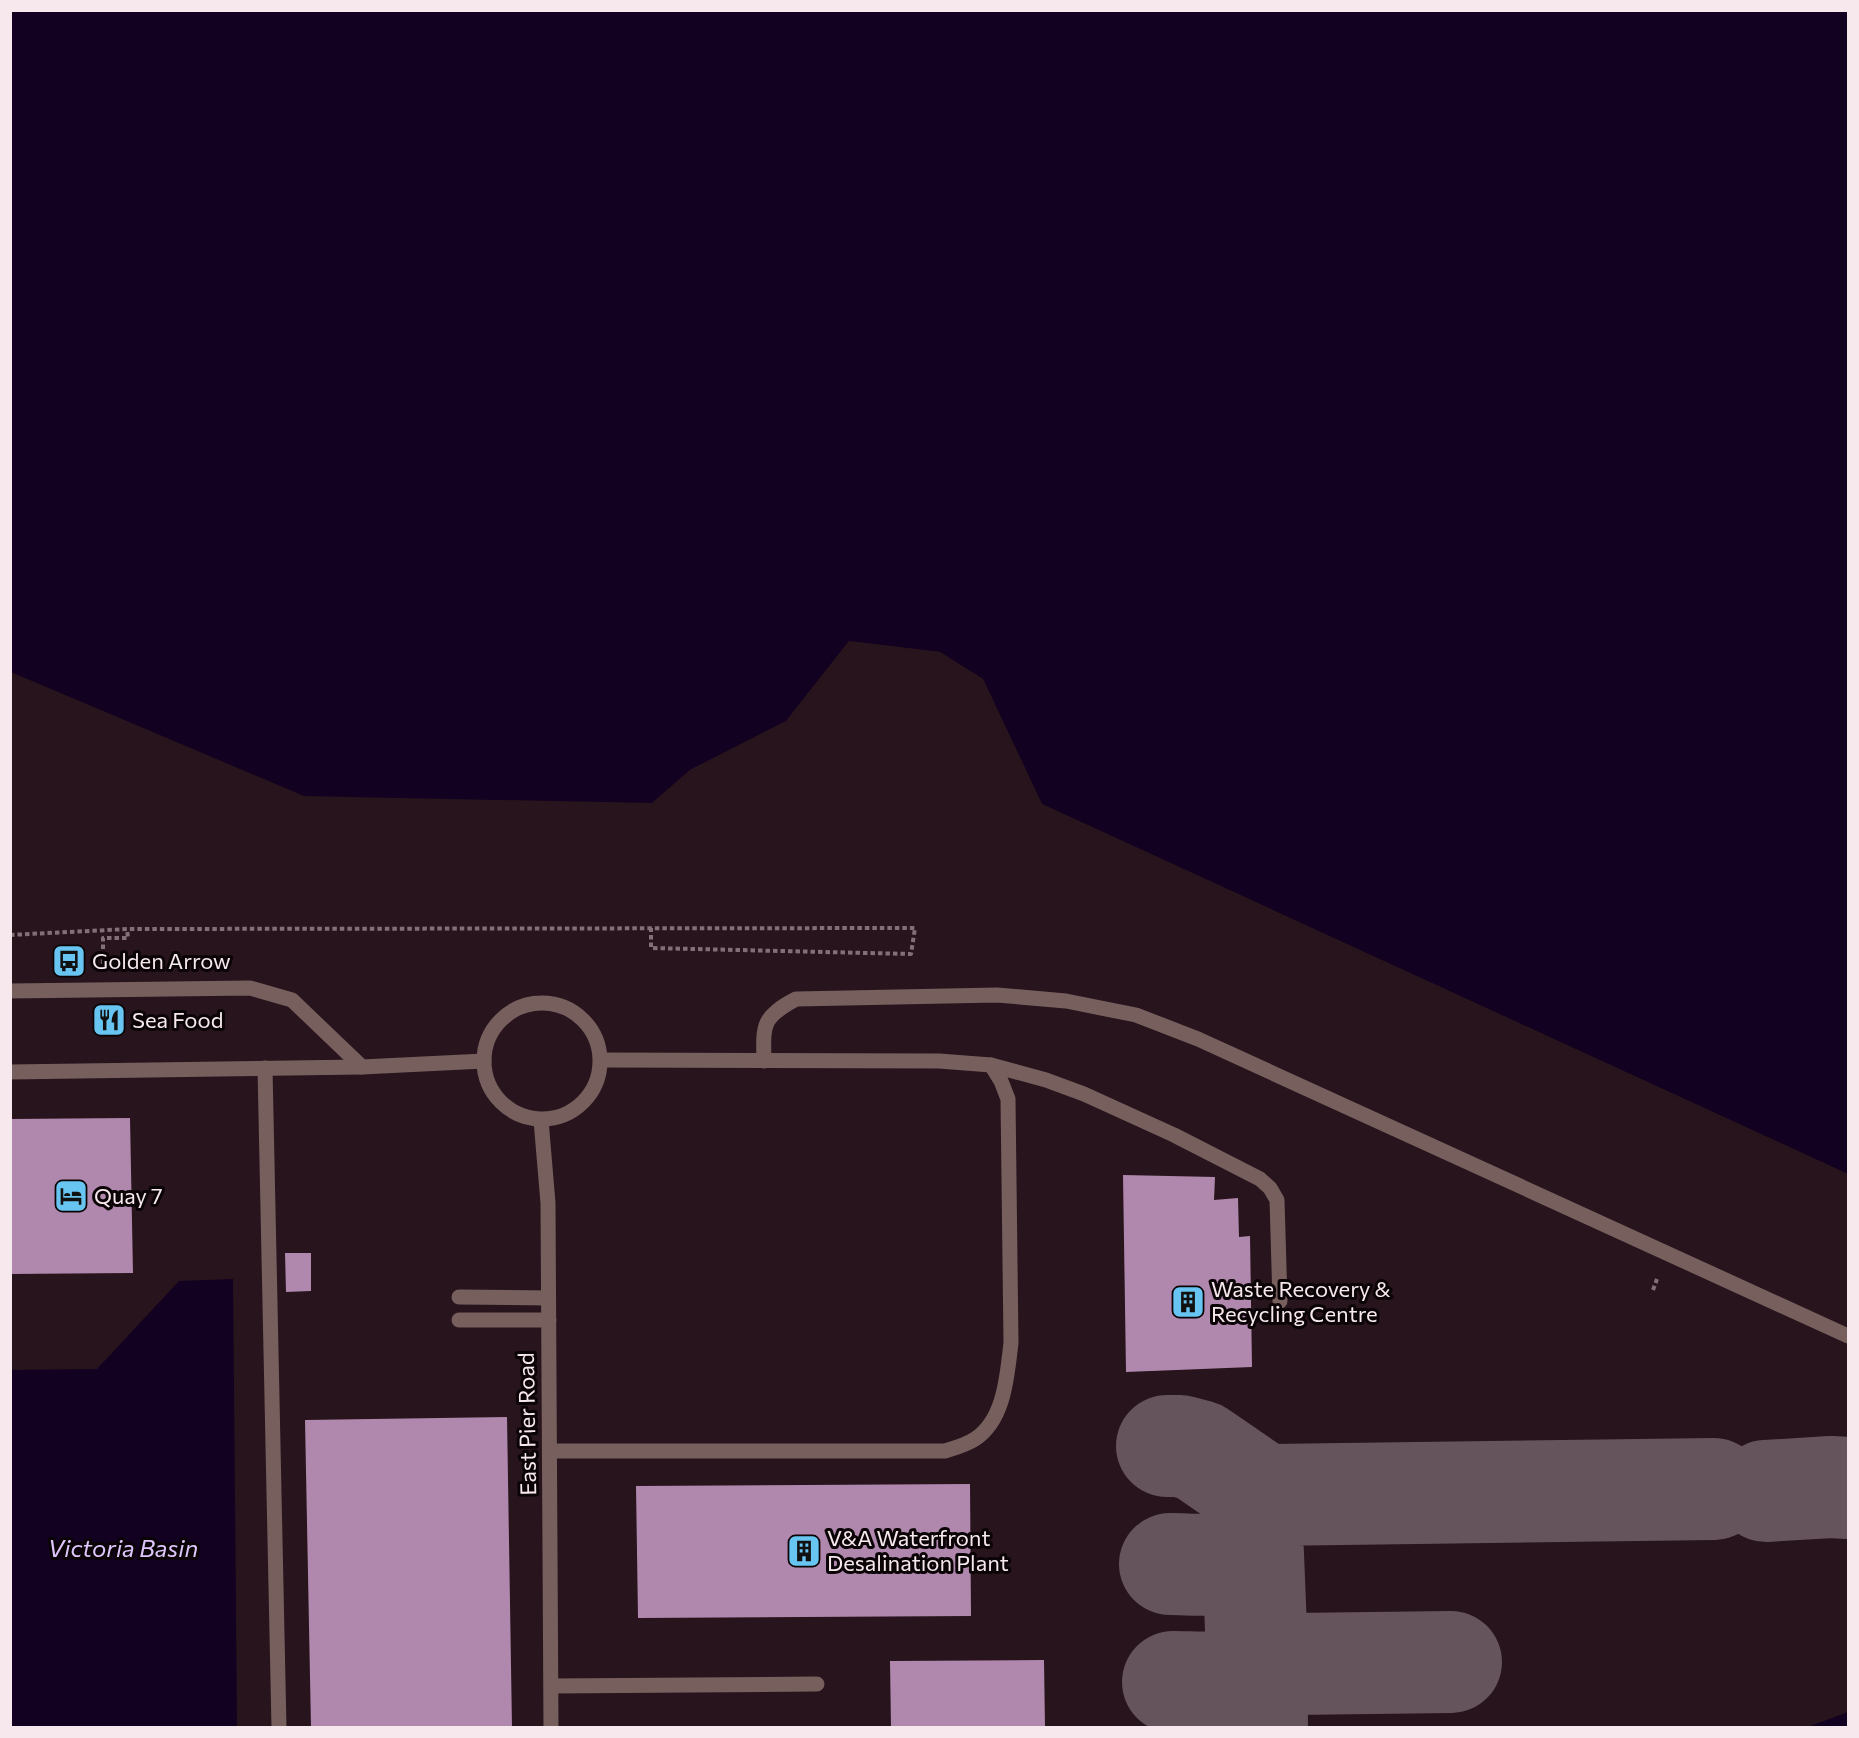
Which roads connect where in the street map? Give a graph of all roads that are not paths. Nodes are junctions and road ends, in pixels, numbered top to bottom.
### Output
1 (10, 990) edge
2 (601, 1060) junction
3 (484, 1061) junction
4 (764, 1061) junction
5 (992, 1065) junction
6 (362, 1067) junction
7 (265, 1068) junction
8 (10, 1072) edge
9 (541, 1120) junction
10 (459, 1297) dead end
11 (548, 1298) junction
12 (1280, 1301) dead end
13 (459, 1320) dead end
14 (549, 1320) junction
15 (1848, 1336) edge
16 (551, 1451) junction
17 (818, 1684) dead end
18 (552, 1686) junction
19 (279, 1728) edge
20 (551, 1728) edge

1 - 6 street
2 - 3 street
2 - 4 street
2 - 9 street
3 - 6 street
3 - 9 street
4 - 5 street
4 - 15 street
5 - 12 street
5 - 16 street
6 - 7 street
7 - 8 street
7 - 19 street
9 - 11 street, East Pier Road
10 - 11 street
11 - 14 street, East Pier Road
13 - 14 street
14 - 16 street, East Pier Road
16 - 18 street, East Pier Road
17 - 18 street
18 - 20 street, East Pier Road

